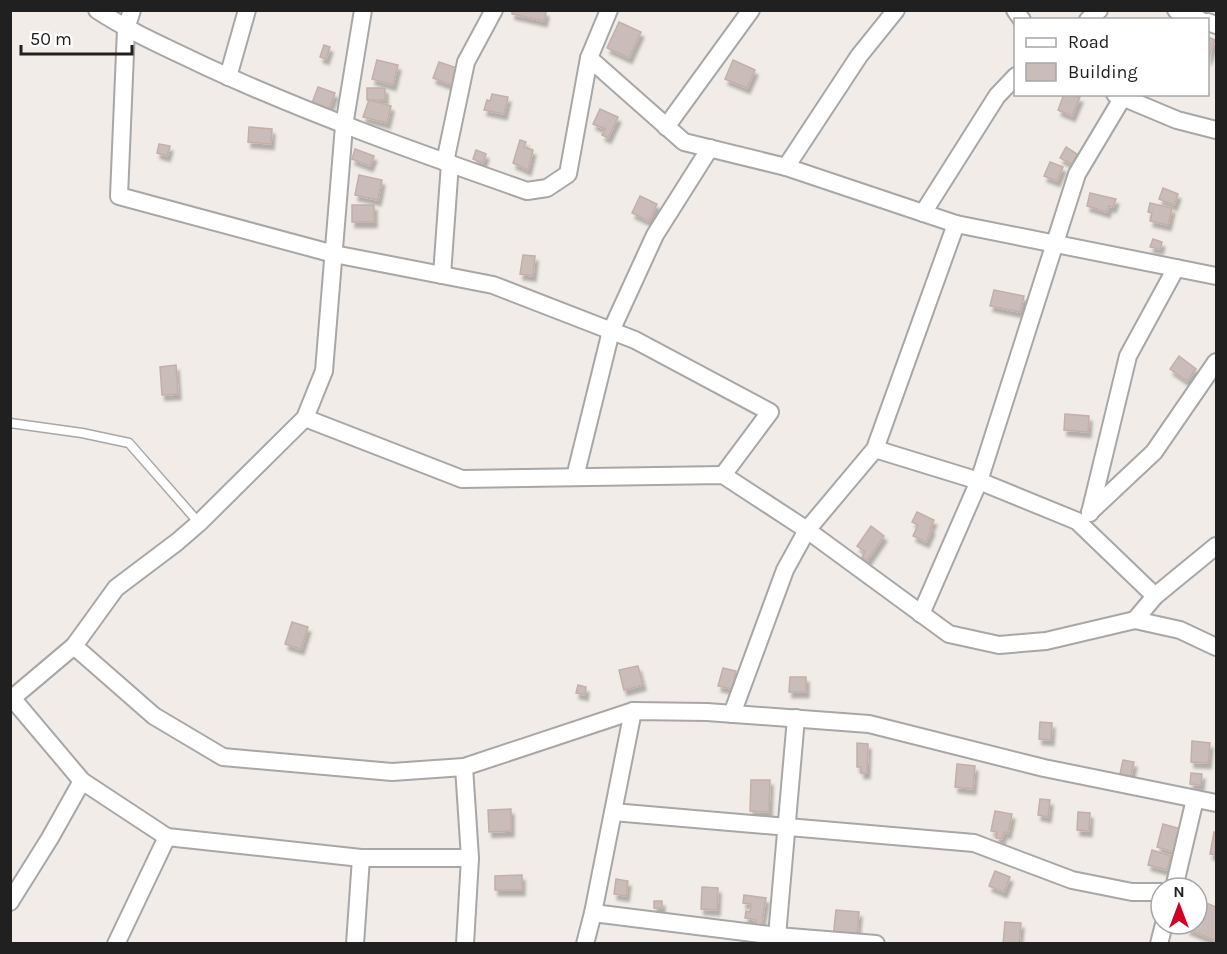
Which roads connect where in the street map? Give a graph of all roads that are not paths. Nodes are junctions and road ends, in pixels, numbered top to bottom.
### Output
1 (97, 10) edge
2 (132, 10) edge
3 (247, 10) edge
4 (363, 10) edge
5 (494, 10) edge
6 (609, 10) edge
7 (751, 10) edge
8 (897, 10) edge
9 (1176, 10) edge
10 (1195, 18) edge
11 (126, 29) junction
12 (589, 58) junction
13 (228, 77) junction
14 (1014, 78) edge
15 (1119, 96) edge
16 (344, 126) junction
17 (666, 127) junction
18 (1216, 130) edge
19 (710, 148) junction
20 (447, 163) junction
21 (786, 167) junction
22 (923, 213) junction
23 (956, 224) junction
24 (1055, 244) junction
25 (334, 254) junction
26 (1176, 268) junction
27 (442, 275) junction
28 (1216, 276) edge
29 (611, 331) junction
30 (1216, 362) edge
31 (304, 418) junction
32 (10, 423) edge
33 (875, 449) junction
34 (723, 475) junction
35 (575, 477) junction
36 (979, 481) junction
37 (1083, 517) junction
38 (199, 523) junction
39 (807, 530) junction
40 (1216, 546) edge
41 (1155, 596) junction
42 (921, 614) junction
43 (1135, 620) junction
44 (74, 646) junction
45 (1216, 646) edge
46 (11, 699) edge
47 (633, 711) junction
48 (732, 714) junction
49 (796, 718) junction
50 (464, 767) junction
51 (82, 781) junction
52 (1195, 799) junction
53 (1216, 802) edge
54 (613, 812) junction
55 (786, 828) junction
56 (168, 837) junction
57 (362, 858) junction
58 (470, 858) junction
59 (1177, 876) edge
60 (1149, 892) edge
61 (10, 902) edge
62 (593, 913) junction
63 (777, 936) junction
64 (116, 944) edge
65 (355, 944) edge
66 (465, 944) edge
67 (585, 944) edge
68 (876, 944) edge

1 - 11 street
2 - 11 street
3 - 13 street
4 - 16 street
5 - 20 street
6 - 12 street
7 - 17 street
8 - 21 street
9 - 10 street
11 - 13 street
11 - 25 street
12 - 17 street
12 - 20 street
13 - 16 street
14 - 22 street
15 - 18 street
15 - 24 street
16 - 20 street
16 - 25 street
17 - 19 street
19 - 21 street
19 - 29 street
20 - 27 street
21 - 22 street
22 - 23 street
23 - 24 street
23 - 33 street
24 - 26 street
24 - 36 street
25 - 27 street
25 - 31 street
26 - 28 street
26 - 37 street
27 - 29 street
29 - 34 street
29 - 35 street
30 - 37 street
31 - 35 street
31 - 38 street
32 - 38 lane
33 - 36 street
33 - 39 street
34 - 35 street
34 - 39 street
36 - 37 street
36 - 42 street
37 - 41 street
38 - 44 street
39 - 42 street
39 - 48 street
40 - 41 street
41 - 43 street
42 - 43 street
43 - 45 street
44 - 46 street
44 - 50 street
46 - 51 street
47 - 48 street
47 - 50 street
47 - 54 street
48 - 49 street
49 - 52 street
49 - 55 street
50 - 58 street
51 - 56 street
51 - 61 street
52 - 53 street
52 - 59 street
54 - 55 street
54 - 62 street
55 - 60 street
55 - 63 street
56 - 57 street
56 - 64 street
57 - 58 street
57 - 65 street
58 - 66 street
62 - 63 street
62 - 67 street
63 - 68 street

